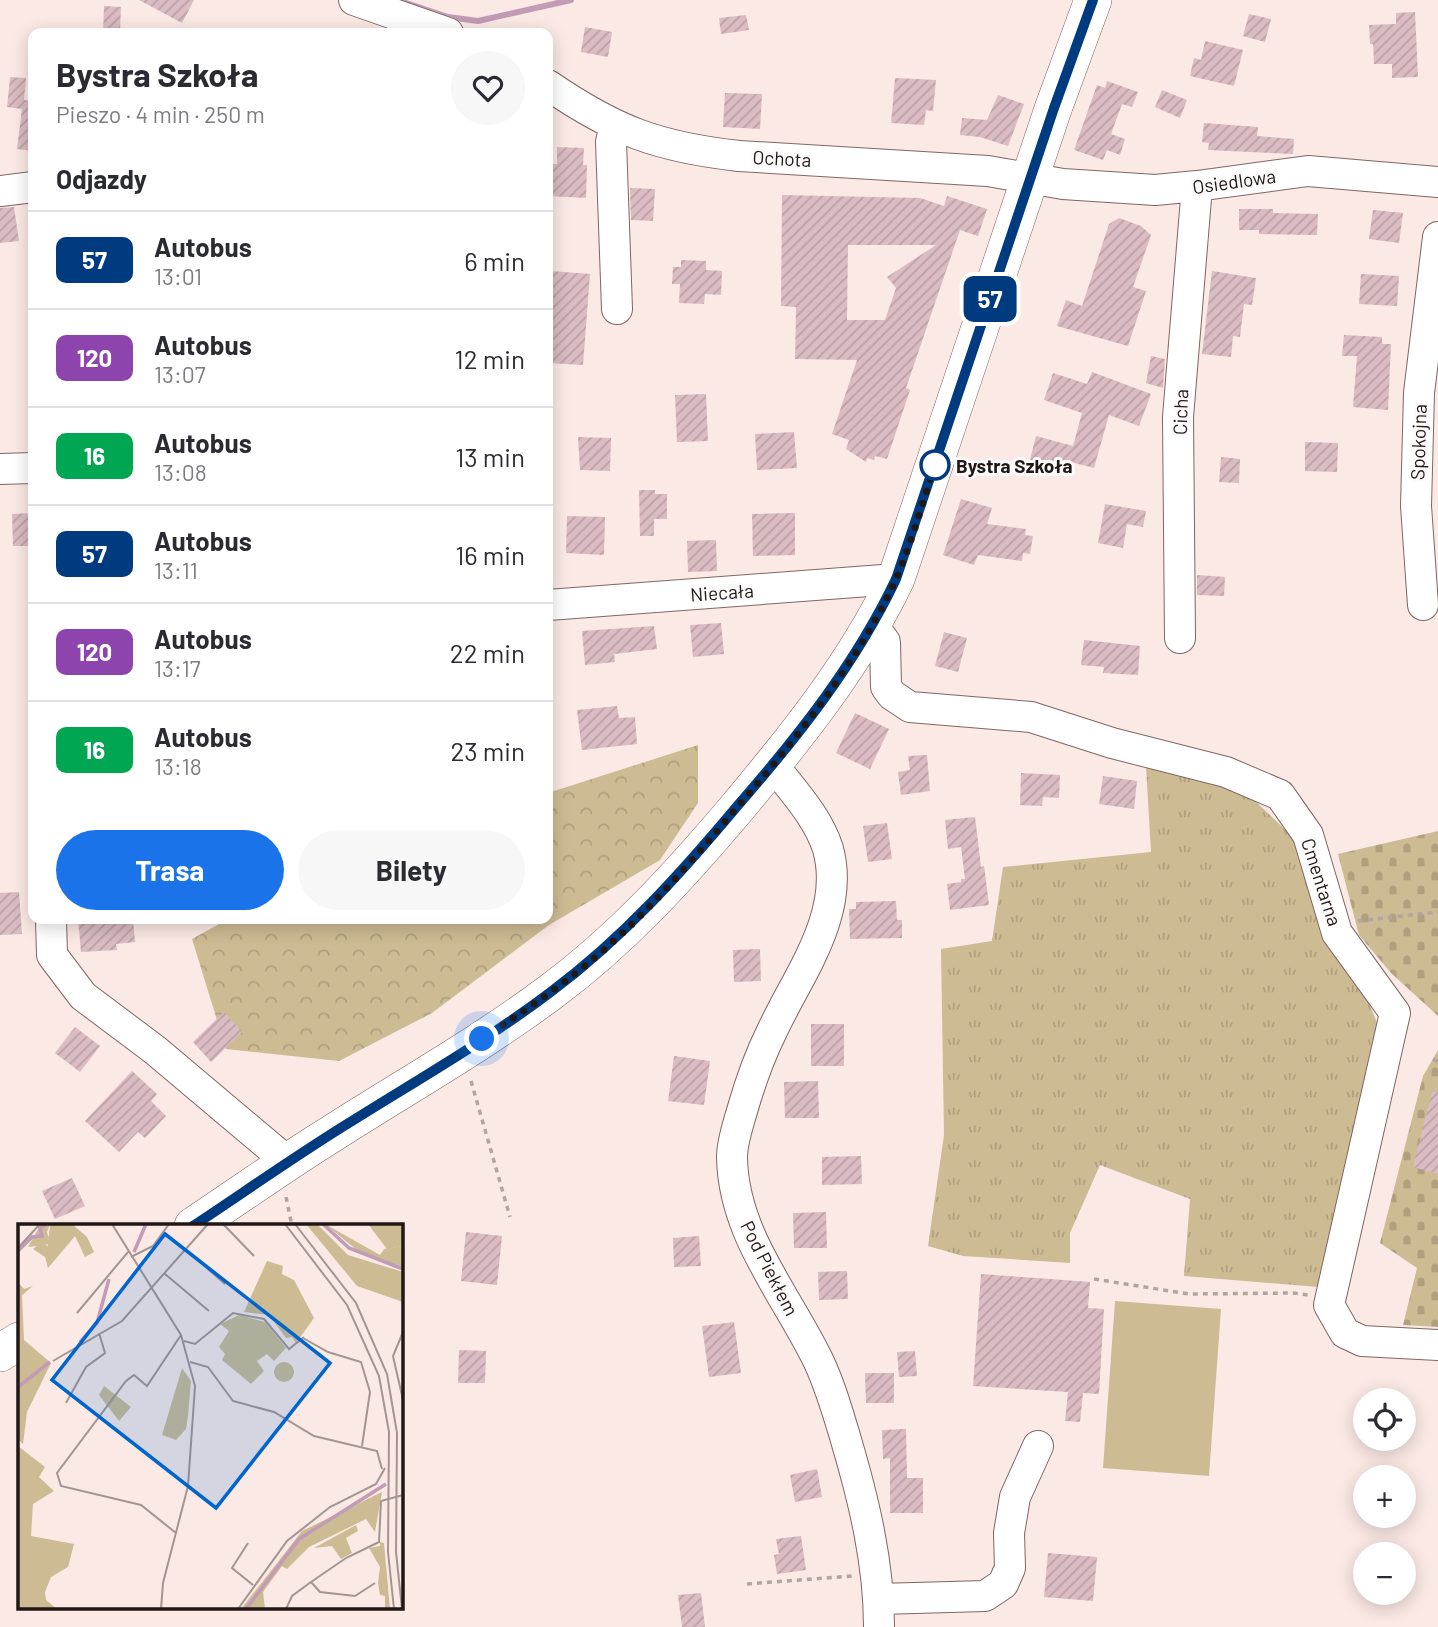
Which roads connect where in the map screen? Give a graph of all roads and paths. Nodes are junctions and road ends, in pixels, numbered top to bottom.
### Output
1 (354, 0) edge
2 (1093, 0) edge
3 (434, 28) edge
4 (553, 88) edge
5 (615, 126) junction
6 (1030, 178) junction
7 (1438, 182) edge
8 (1197, 187) junction
9 (28, 188) edge
10 (0, 191) edge
11 (1438, 237) edge
12 (617, 309) dead end
13 (28, 468) edge
14 (0, 469) edge
15 (896, 579) junction
16 (553, 605) edge
17 (1423, 606) dead end
18 (873, 625) junction
19 (1180, 638) dead end
20 (773, 765) junction
21 (1438, 912) edge
22 (1356, 921) dead end
23 (51, 924) edge
24 (460, 1053) junction
25 (288, 1162) junction
26 (510, 1217) dead end
27 (195, 1224) edge
28 (1094, 1279) dead end
29 (1329, 1305) junction
30 (18, 1342) edge
31 (1438, 1345) edge
32 (0, 1353) edge
33 (1038, 1446) dead end
34 (747, 1584) dead end
35 (878, 1600) edge

1 - 3 street
2 - 6 main road
4 - 5 street, Ochota
5 - 6 street, Ochota
5 - 12 street
6 - 8 street, Osiedlowa
6 - 15 main road
7 - 8 street, Osiedlowa
8 - 19 street, Cicha
9 - 10 street
11 - 17 street, Spokojna
13 - 14 street
15 - 16 street, Niecała
15 - 18 main road
18 - 20 main road
18 - 29 street, Cmentarna
20 - 24 main road
20 - 35 street, Pod Piekłem
21 - 22 path
23 - 25 street
24 - 25 main road
24 - 26 path
25 - 27 main road
28 - 29 path
29 - 31 street
30 - 32 main road
33 - 35 street
34 - 35 path

